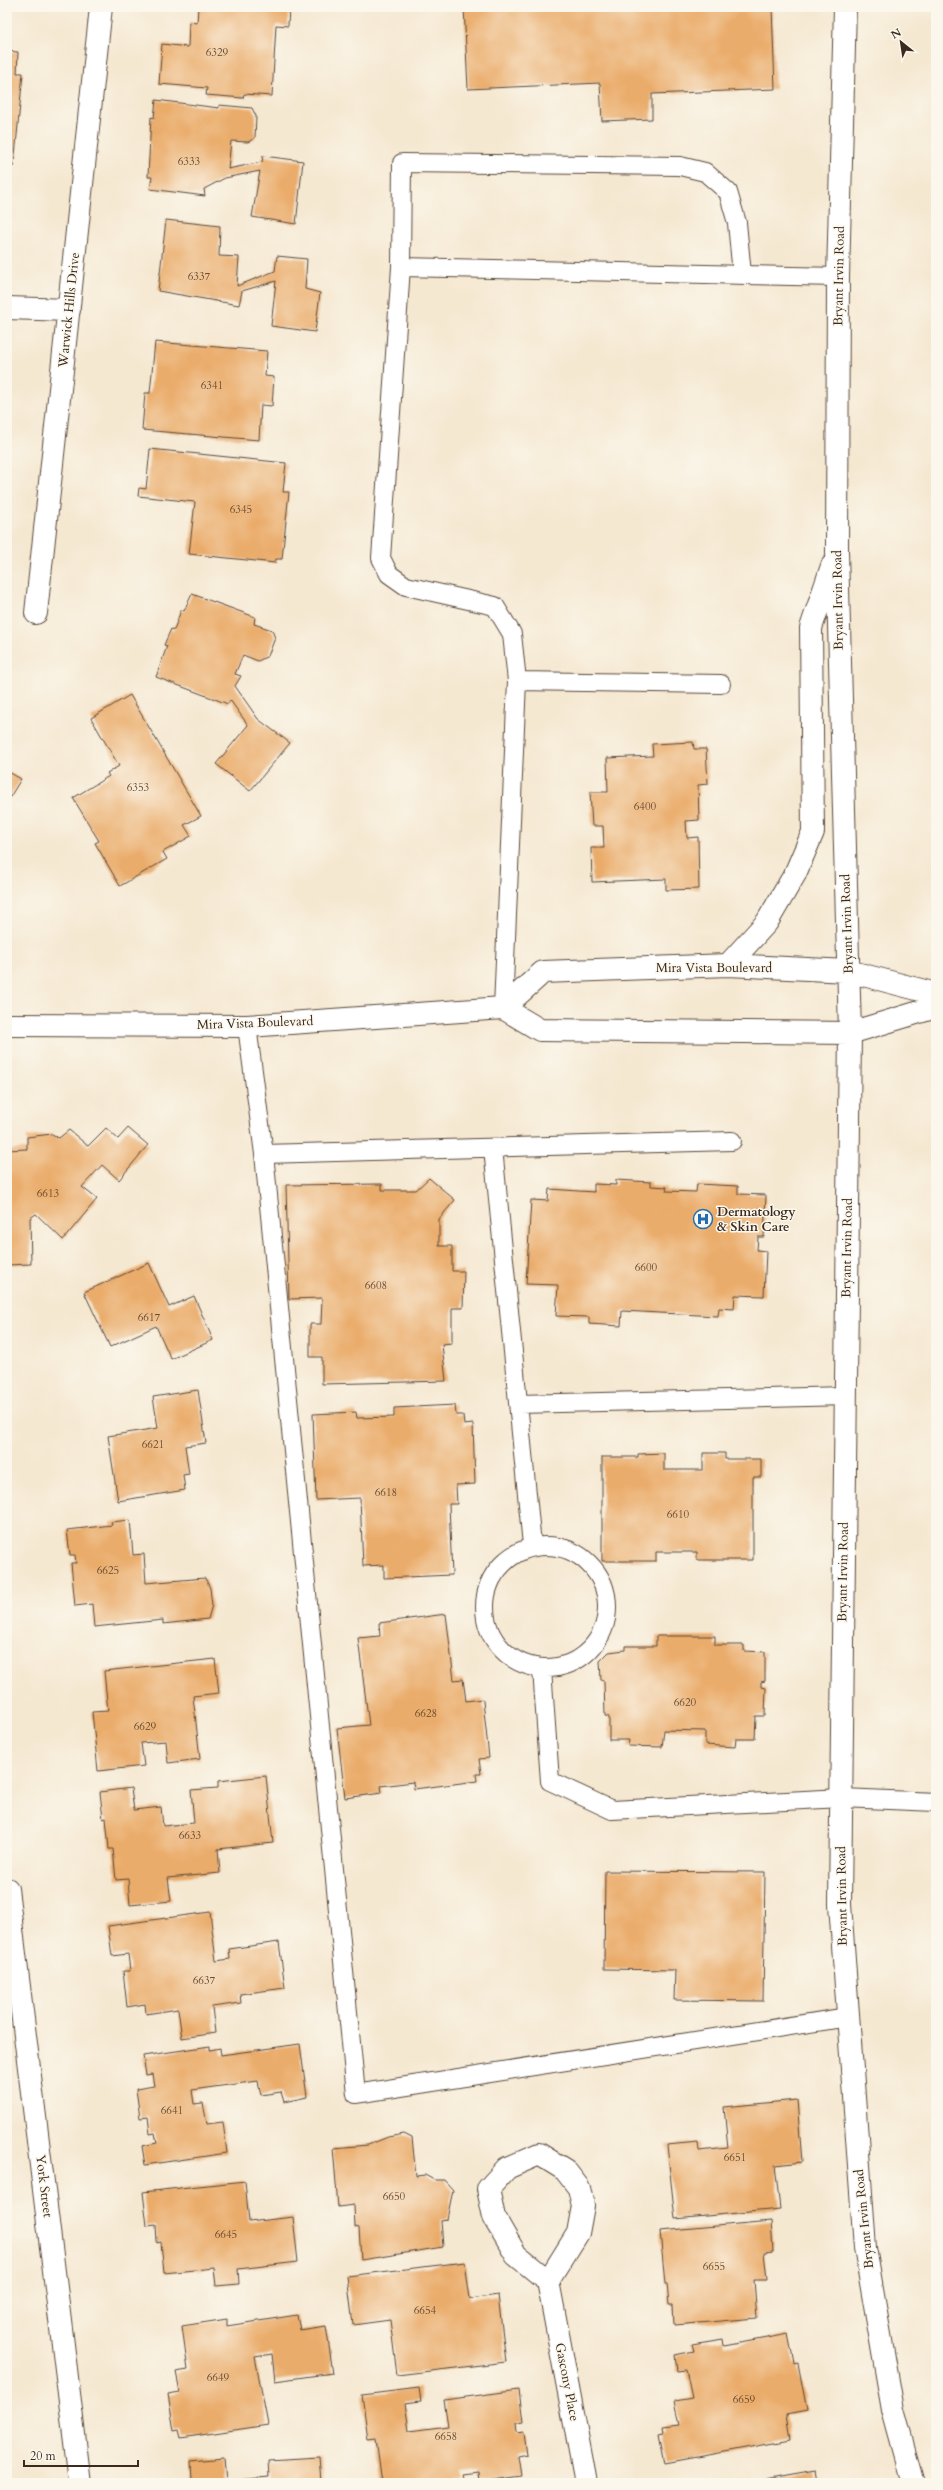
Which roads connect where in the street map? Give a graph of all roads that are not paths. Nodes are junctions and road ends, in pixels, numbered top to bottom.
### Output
1 (101, 7) edge
2 (845, 7) edge
3 (401, 267) junction
4 (742, 274) junction
5 (838, 277) junction
6 (7, 308) edge
7 (69, 310) junction
8 (837, 551) junction
9 (36, 613) dead end
10 (517, 681) junction
11 (722, 684) dead end
12 (728, 965) junction
13 (848, 971) junction
14 (936, 994) edge
15 (936, 1007) edge
16 (503, 1008) junction
17 (7, 1025) edge
18 (247, 1026) junction
19 (850, 1033) junction
20 (732, 1141) dead end
21 (493, 1148) junction
22 (264, 1154) junction
23 (846, 1396) junction
24 (518, 1404) junction
25 (532, 1545) junction
26 (542, 1669) junction
27 (842, 1798) junction
28 (936, 1802) edge
29 (7, 1889) edge
30 (848, 2017) junction
31 (548, 2281) junction
32 (80, 2483) edge
33 (586, 2483) edge
34 (913, 2483) edge

1 - 7 street, Warwick Hills Drive
2 - 5 street, Bryant Irvin Road
3 - 4 lane
3 - 4 lane
3 - 10 lane
4 - 5 lane
5 - 8 street, Bryant Irvin Road
6 - 7 street
7 - 9 street, Warwick Hills Drive
8 - 12 street
8 - 13 street, Bryant Irvin Road
10 - 11 lane
10 - 16 lane
12 - 13 street, Mira Vista Boulevard
12 - 16 street, Mira Vista Boulevard
13 - 14 street, Mira Vista Boulevard
13 - 19 street, Bryant Irvin Road
15 - 19 street
16 - 18 street, Mira Vista Boulevard
16 - 19 street
17 - 18 street, Mira Vista Boulevard
18 - 22 lane
19 - 23 street, Bryant Irvin Road
20 - 21 lane
21 - 22 lane
21 - 24 lane
22 - 30 lane
23 - 24 lane
23 - 27 street, Bryant Irvin Road
24 - 25 lane
25 - 26 lane
25 - 26 lane
26 - 27 lane
27 - 28 lane
27 - 30 street, Bryant Irvin Road
29 - 32 street, York Street
30 - 34 street, Bryant Irvin Road
31 - 31 street
31 - 33 street, Gascony Place

